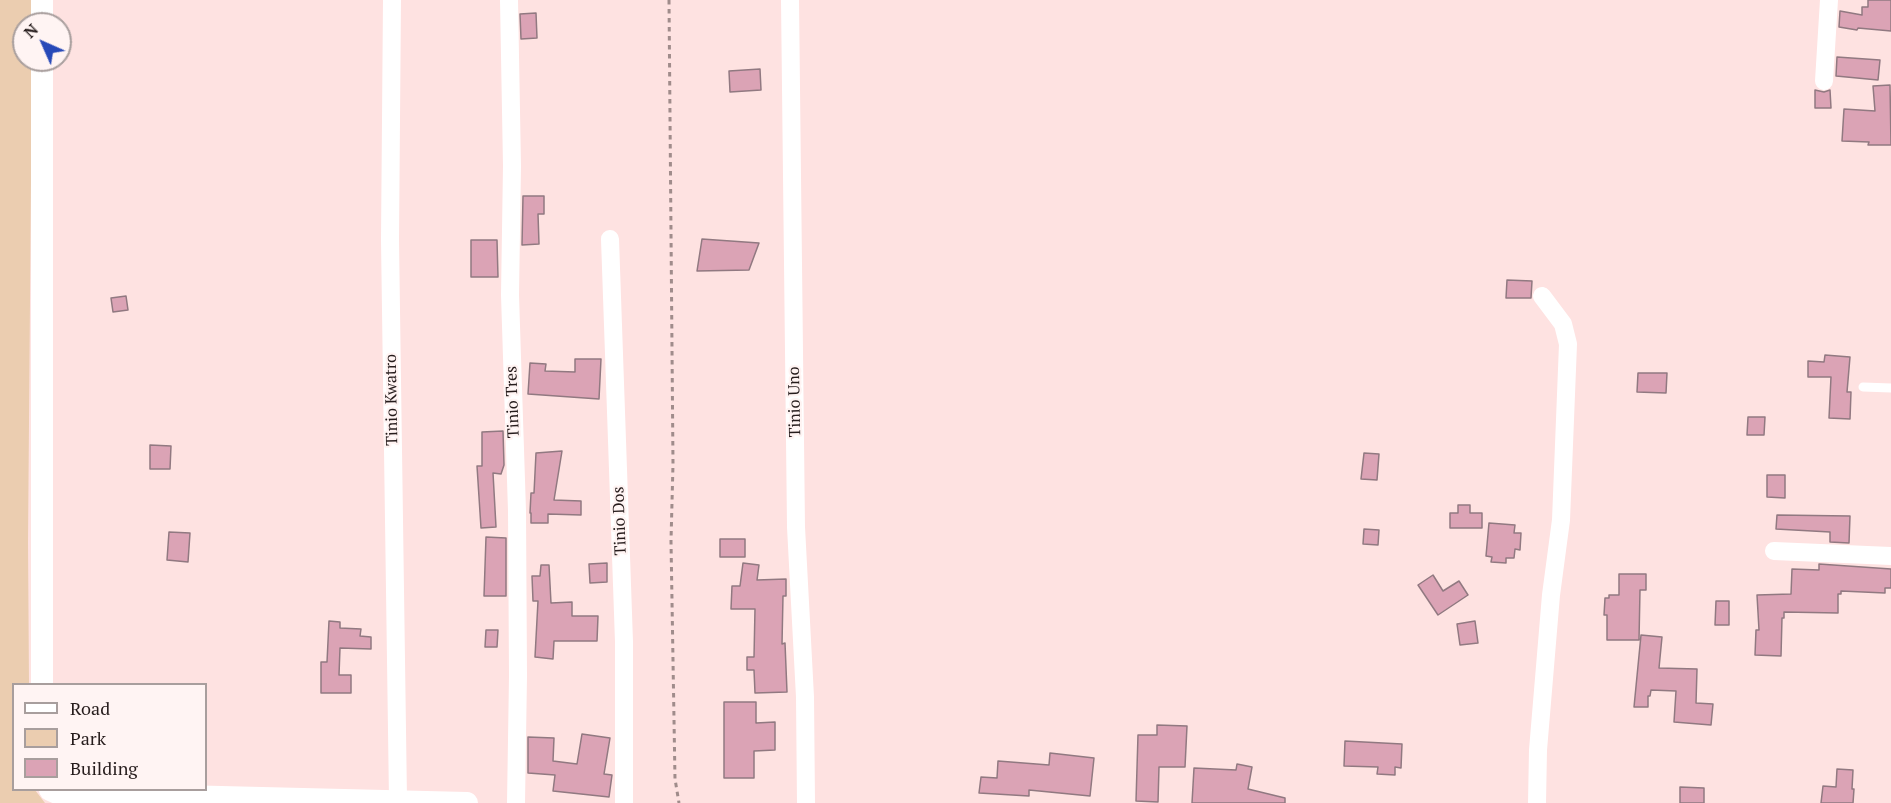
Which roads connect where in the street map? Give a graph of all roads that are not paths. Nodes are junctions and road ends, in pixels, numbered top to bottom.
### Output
1 (392, 0) edge
2 (509, 0) edge
3 (790, 0) edge
4 (1829, 0) edge
5 (42, 72) edge
6 (1824, 81) dead end
7 (610, 239) dead end
8 (1542, 296) dead end
9 (1863, 387) dead end
10 (1891, 388) edge
11 (1774, 551) dead end
12 (1891, 556) edge
13 (42, 683) edge
14 (54, 795) edge
15 (398, 801) junction
16 (467, 803) edge
17 (516, 803) edge
18 (624, 803) edge
19 (806, 803) edge
20 (1537, 803) edge

1 - 15 street, Tinio Kwatro
2 - 17 street, Tinio Tres
3 - 19 street, Tinio Uno
4 - 6 street
5 - 13 street
7 - 18 street, Tinio Dos
8 - 20 street
9 - 10 lane
11 - 12 street
14 - 15 street
15 - 16 street

